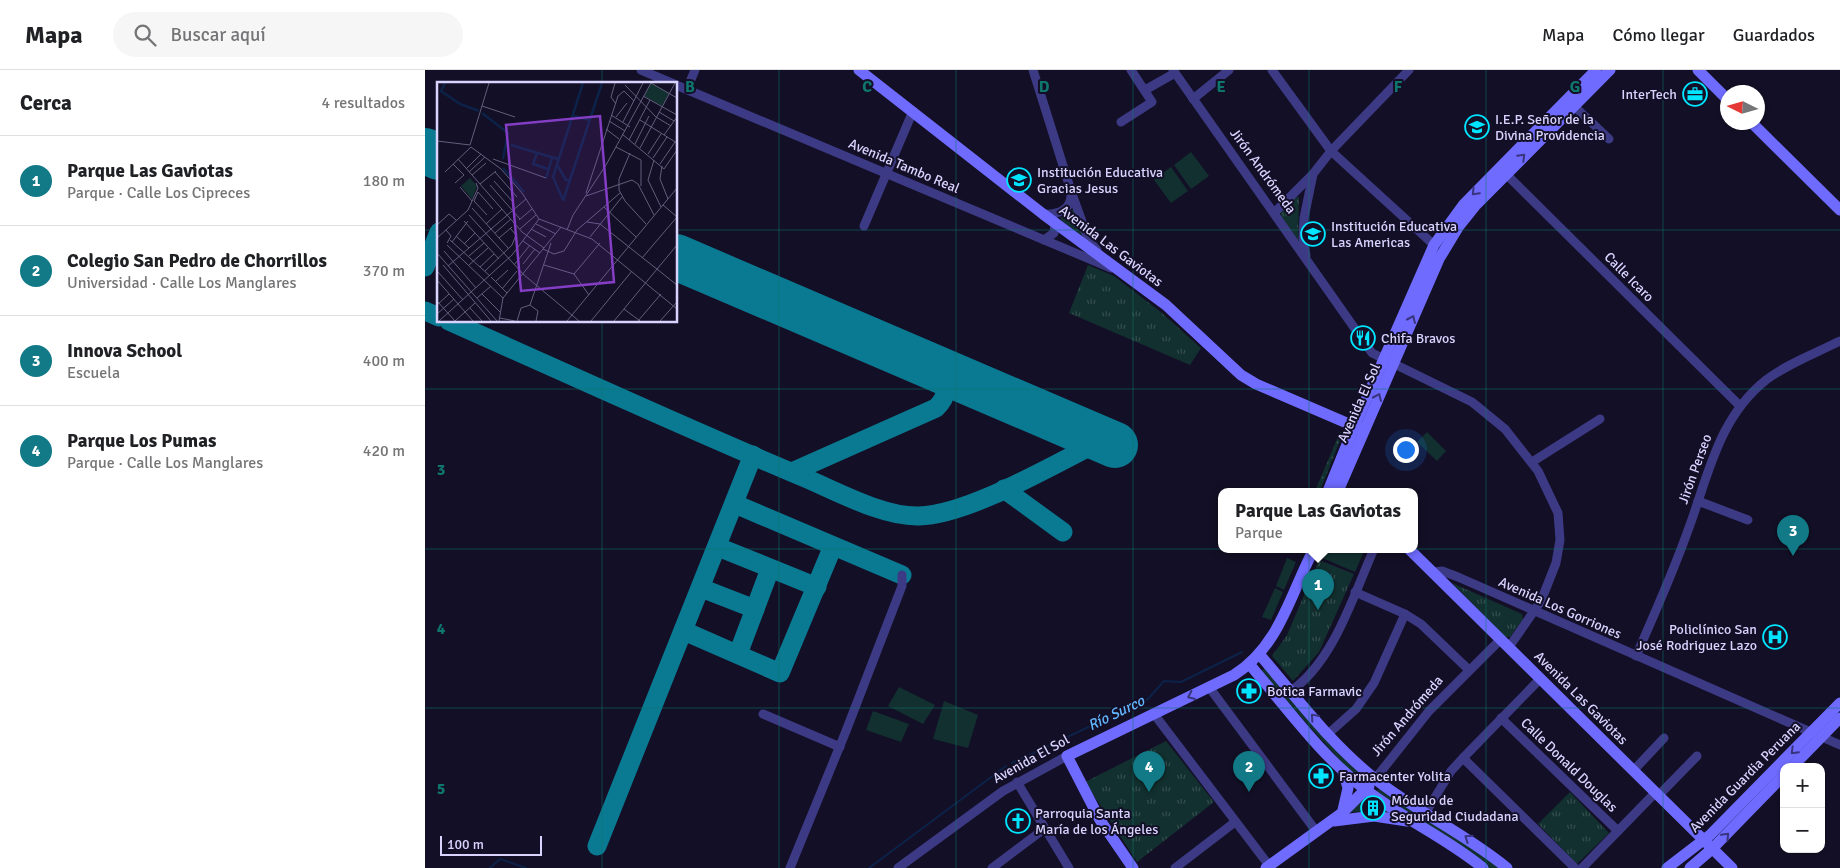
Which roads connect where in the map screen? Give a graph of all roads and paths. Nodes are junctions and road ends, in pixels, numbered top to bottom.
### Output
1 (641, 70) edge
2 (695, 70) edge
3 (859, 70) edge
4 (1033, 70) edge
5 (1131, 70) edge
6 (1229, 70) edge
7 (1272, 70) edge
8 (1409, 70) edge
9 (1596, 70) edge
10 (1610, 70) edge
11 (1698, 70) edge
12 (1174, 71) edge
13 (670, 82) edge
14 (677, 85) edge
15 (687, 89) junction
16 (1145, 90) junction
17 (1720, 92) edge
18 (1193, 100) junction
19 (1574, 106) junction
20 (913, 110) junction
21 (1121, 122) dead end
22 (1759, 130) edge
23 (1609, 139) dead end
24 (1331, 151) junction
25 (1503, 170) junction
26 (885, 173) junction
27 (1313, 174) junction
28 (1071, 191) junction
29 (1840, 210) edge
30 (1275, 212) junction
31 (1043, 214) junction
32 (1055, 222) junction
33 (864, 226) dead end
34 (1044, 240) junction
35 (1434, 244) junction
36 (1307, 259) junction
37 (1121, 272) junction
38 (1840, 341) edge
39 (1388, 361) junction
40 (1740, 406) junction
41 (1599, 419) dead end
42 (1358, 428) junction
43 (1532, 462) junction
44 (1337, 488) edge
45 (1698, 501) junction
46 (1748, 520) dead end
47 (1308, 553) edge
48 (1312, 553) edge
49 (1372, 553) edge
50 (1413, 553) edge
51 (1304, 567) junction
52 (1434, 572) junction
53 (901, 575) dead end
54 (1355, 592) junction
55 (1534, 611) junction
56 (1405, 614) junction
57 (1505, 643) junction
58 (1260, 655) junction
59 (1636, 656) junction
60 (1249, 665) junction
61 (1469, 670) junction
62 (1540, 680) junction
63 (1209, 687) junction
64 (1291, 691) junction
65 (1840, 703) edge
66 (763, 714) dead end
67 (1154, 714) junction
68 (1501, 718) junction
69 (1840, 718) edge
70 (1328, 734) junction
71 (1817, 735) junction
72 (1664, 738) dead end
73 (1840, 745) edge
74 (840, 747) junction
75 (1067, 756) junction
76 (1697, 756) dead end
77 (1463, 758) junction
78 (1795, 763) edge
79 (1342, 769) junction
80 (1633, 771) junction
81 (1375, 778) junction
82 (1780, 779) edge
83 (1017, 782) junction
84 (1365, 790) junction
85 (1657, 794) junction
86 (1426, 812) junction
87 (1342, 814) junction
88 (1235, 822) junction
89 (1330, 823) junction
90 (1417, 825) junction
91 (1044, 829) junction
92 (1316, 831) junction
93 (1618, 831) junction
94 (1703, 841) junction
95 (1712, 850) junction
96 (1269, 867) edge
97 (790, 868) edge
98 (898, 868) edge
99 (992, 868) edge
100 (1069, 868) edge
101 (1133, 868) edge
102 (1175, 868) edge
103 (1483, 868) edge
104 (1507, 868) edge
105 (1575, 868) edge
106 (1582, 868) edge
107 (1667, 868) edge
108 (1689, 868) edge
109 (1732, 868) edge

1 - 13 street, Avenida Tambo Real
2 - 15 street
3 - 20 street, Avenida Las Gaviotas
4 - 28 street
5 - 16 street
6 - 18 street
7 - 24 street
8 - 24 street
9 - 25 street, Avenida El Sol
10 - 19 street, Avenida El Sol
11 - 17 street
12 - 16 street
12 - 18 street, Jirón Andrómeda
14 - 15 street, Avenida Tambo Real
15 - 26 street, Avenida Tambo Real
16 - 21 street
18 - 30 street, Jirón Andrómeda
19 - 23 street
25 -> 19 street, Avenida El Sol
20 - 26 street
20 - 31 street, Avenida Las Gaviotas
22 - 29 street
24 - 27 street
24 - 35 street
25 -> 35 street, Avenida El Sol
39 -> 25 street, Avenida El Sol
25 - 40 street, Calle Icaro
26 - 33 street
26 - 34 street, Avenida Tambo Real
27 - 30 street
27 - 36 street
28 - 31 street
28 - 37 street
30 - 36 street, Jirón Andrómeda
31 - 32 street, Avenida Las Gaviotas
32 - 34 street
32 - 37 street, Avenida Las Gaviotas
34 - 37 street, Avenida Tambo Real
35 - 39 street, Avenida El Sol
36 - 39 street, Jirón Andrómeda
37 - 42 street, Avenida Las Gaviotas
38 - 40 street, Jirón Perseo
39 - 42 street, Avenida El Sol
39 - 43 street, Jirón Andrómeda
40 - 45 street, Jirón Perseo
41 - 43 street
42 - 44 street, Avenida El Sol
43 - 55 street, Jirón Andrómeda
45 - 46 street
45 - 59 street, Jirón Perseo
47 - 51 street, Avenida El Sol
48 - 51 street, Avenida El Sol
49 - 54 street
50 - 52 street, Avenida Las Gaviotas
51 - 58 street, Avenida El Sol
52 - 55 street, Avenida Los Gorriones
52 - 57 street, Avenida Las Gaviotas
53 - 74 street
54 - 56 street
54 - 64 street
55 - 57 street, Jirón Andrómeda
55 - 59 street, Avenida Los Gorriones
56 - 61 street
56 - 70 street
57 - 61 street, Jirón Andrómeda
57 - 62 street, Avenida Las Gaviotas
58 - 60 street, Avenida El Sol
58 - 64 street
59 - 71 street, Avenida Los Gorriones
60 - 63 street, Avenida El Sol
60 - 79 street
61 - 81 street, Jirón Andrómeda
62 - 68 street
62 - 80 street, Avenida Las Gaviotas
63 -> 67 street, Avenida El Sol
63 - 92 street
70 -> 64 street
65 - 71 street, Avenida Guardia Peruana
66 - 74 street
67 - 75 street, Avenida El Sol
67 - 88 street
68 - 77 street
68 - 93 street, Calle Donald Douglas
69 - 71 street, Avenida Guardia Peruana
70 - 81 street
71 - 73 street, Avenida Los Gorriones
71 - 78 street, Avenida Guardia Peruana
71 -> 94 street, Avenida Guardia Peruana
72 - 80 street
74 - 97 street
75 - 83 street, Avenida El Sol
75 - 101 street
76 - 85 street
77 - 86 street
77 - 105 street
79 - 84 street
79 - 87 street
80 - 85 street, Avenida Las Gaviotas
81 - 84 street, Jirón Andrómeda
81 - 86 street
95 -> 82 street, Avenida Guardia Peruana
83 - 91 street
83 - 98 street, Avenida El Sol
84 - 87 street, Jirón Andrómeda
84 - 90 street
85 - 93 street
85 - 94 street, Avenida Las Gaviotas
104 -> 86 street
87 - 89 street, Jirón Andrómeda
88 - 96 street
88 - 102 street
89 - 90 street
89 - 92 street, Jirón Andrómeda
90 - 103 street
91 - 99 street
91 - 100 street
92 - 96 street, Jirón Andrómeda
93 - 106 street
94 - 95 street, Avenida Las Gaviotas
94 - 107 street, Avenida Guardia Peruana
95 - 108 street, Avenida Guardia Peruana
95 - 109 street, Avenida Las Gaviotas

